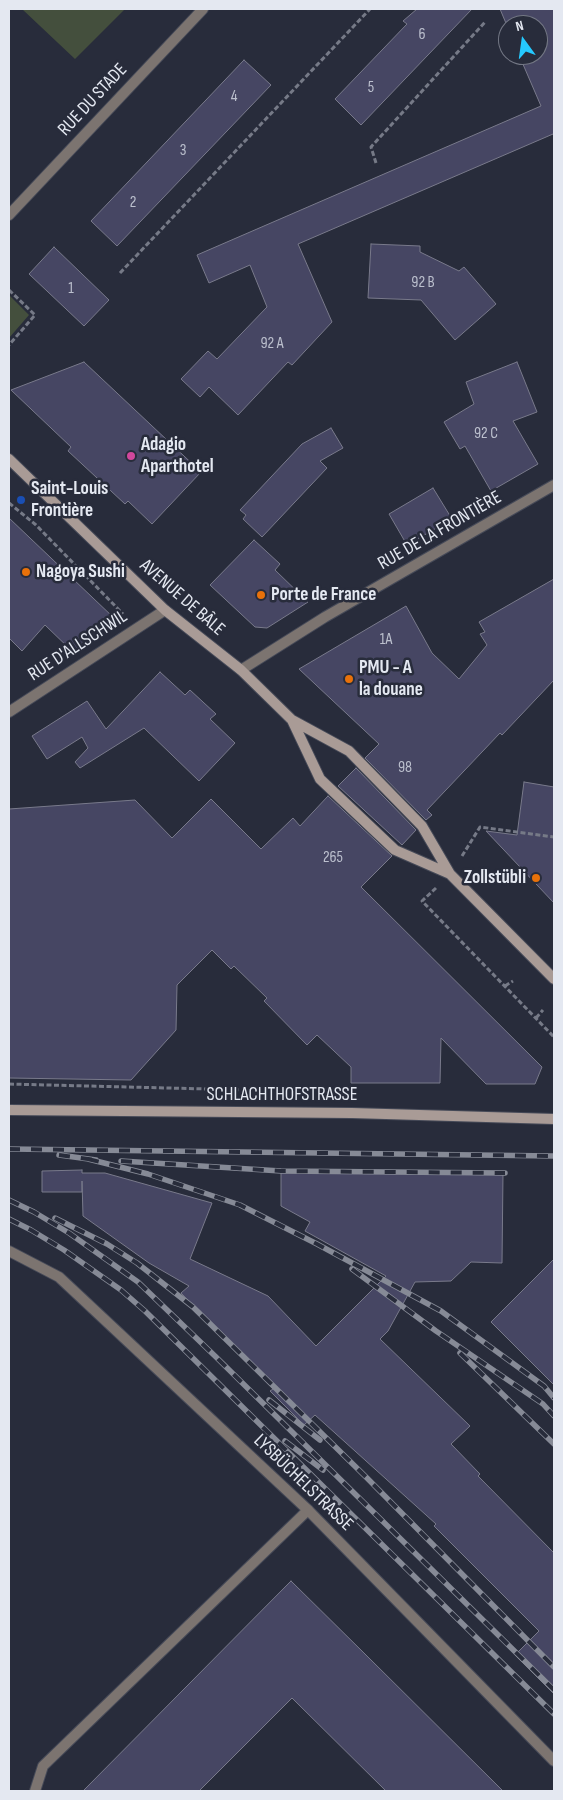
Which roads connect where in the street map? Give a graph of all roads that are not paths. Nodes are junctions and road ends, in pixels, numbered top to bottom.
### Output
1 (203, 9) edge
2 (9, 215) edge
3 (9, 459) edge
4 (554, 485) edge
5 (165, 610) junction
6 (241, 670) junction
7 (9, 712) edge
8 (292, 720) junction
9 (450, 874) junction
10 (554, 978) edge
11 (9, 1110) edge
12 (553, 1117) edge
13 (9, 1251) edge
14 (308, 1510) junction
15 (554, 1762) edge
16 (36, 1791) edge

1 - 2 street, RUE DU STADE
3 - 5 main road, AVENUE DE BÂLE
4 - 6 street, RUE DE LA FRONTIÈRE
5 - 6 main road, AVENUE DE BÂLE
5 - 7 street, RUE D'ALLSCHWIL
6 - 8 main road, AVENUE DE BÂLE
8 - 9 main road, AVENUE DE BÂLE
8 - 9 main road, AVENUE DE BÂLE
9 - 10 main road
11 - 12 main road, SCHLACHTHOFSTRASSE
13 - 14 street, LYSBÜCHELSTRASSE
14 - 15 street, LYSBÜCHELSTRASSE
14 - 16 street

